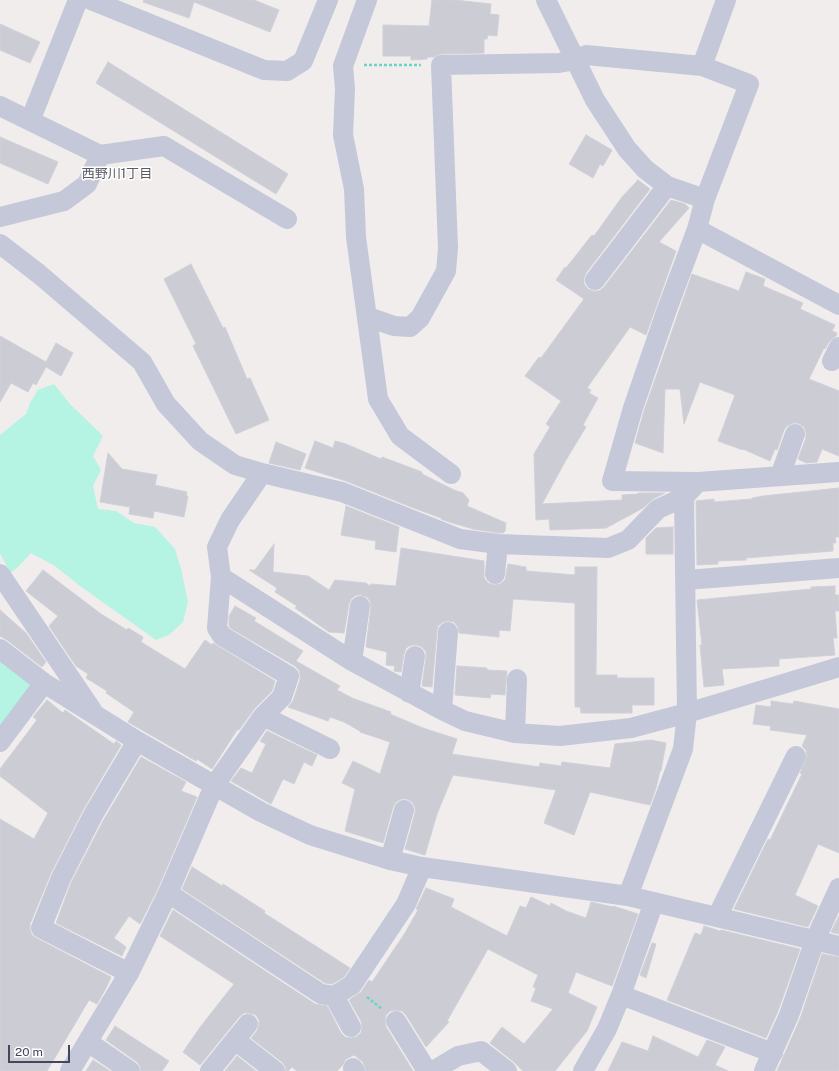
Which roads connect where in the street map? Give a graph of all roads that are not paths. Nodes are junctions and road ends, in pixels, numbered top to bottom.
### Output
1 (78, 0) edge
2 (92, 0) edge
3 (328, 0) edge
4 (367, 0) edge
5 (546, 0) edge
6 (726, 0) edge
7 (575, 60) junction
8 (702, 66) junction
9 (0, 106) edge
10 (30, 121) junction
11 (100, 155) junction
12 (667, 186) junction
13 (705, 199) junction
14 (0, 217) edge
15 (287, 219) dead end
16 (697, 229) junction
17 (0, 244) edge
18 (595, 280) dead end
19 (839, 305) edge
20 (368, 316) junction
21 (795, 434) dead end
22 (839, 472) edge
23 (262, 473) junction
24 (451, 474) dead end
25 (780, 476) junction
26 (698, 482) junction
27 (684, 497) junction
28 (498, 544) junction
29 (839, 568) edge
30 (0, 574) edge
31 (495, 574) dead end
32 (221, 577) junction
33 (686, 580) junction
34 (360, 606) dead end
35 (448, 632) dead end
36 (0, 649) edge
37 (415, 656) dead end
38 (352, 661) junction
39 (839, 667) edge
40 (517, 679) dead end
41 (44, 683) junction
42 (409, 693) junction
43 (442, 710) junction
44 (688, 713) junction
45 (97, 716) junction
46 (263, 716) junction
47 (514, 733) junction
48 (137, 741) junction
49 (0, 742) edge
50 (330, 749) dead end
51 (796, 756) dead end
52 (214, 786) junction
53 (404, 810) dead end
54 (390, 860) junction
55 (422, 867) junction
56 (839, 888) edge
57 (168, 893) junction
58 (628, 896) junction
59 (654, 902) junction
60 (717, 917) junction
61 (815, 940) junction
62 (839, 946) edge
63 (129, 973) junction
64 (334, 996) junction
65 (620, 996) junction
66 (396, 1021) road end
67 (248, 1024) dead end
68 (350, 1028) dead end
69 (235, 1040) junction
70 (88, 1042) junction
71 (769, 1066) edge
72 (70, 1071) edge
73 (130, 1071) edge
74 (210, 1071) edge
75 (275, 1071) edge
76 (427, 1071) edge
77 (433, 1071) edge
78 (507, 1071) edge
79 (584, 1071) edge

1 - 10 street
2 - 3 street
4 - 20 street
5 - 7 street
6 - 8 street
7 - 8 street
7 - 12 street
7 - 20 street
8 - 13 street
9 - 10 street
10 - 11 street
11 - 14 street
11 - 15 street
12 - 13 street
12 - 18 street
13 - 16 street
16 - 19 street
16 - 26 street
17 - 23 street
20 - 24 street
21 - 25 street
22 - 25 street
23 - 28 street
23 - 32 street
25 - 26 street
26 - 27 street
27 - 28 street
27 - 33 street
28 - 31 street
29 - 33 street
30 - 45 street
32 - 38 street
32 - 46 street
33 - 44 street
34 - 38 street
35 - 43 street
36 - 41 street
37 - 42 street
38 - 42 street
39 - 44 street
40 - 47 street
41 - 45 street
41 - 49 street
42 - 43 street
43 - 47 street
44 - 47 street
44 - 58 street
45 - 48 street
46 - 50 street
46 - 52 street
48 - 52 street
48 - 63 street
51 - 60 street
52 - 54 street
52 - 57 street
53 - 54 street
54 - 55 street
55 - 58 street
55 - 64 street
56 - 61 street
57 - 63 street
57 - 64 street
58 - 59 street
59 - 60 street
59 - 65 street
60 - 61 street
61 - 62 street
61 - 71 street
63 - 70 street
64 - 68 street
65 - 71 street
65 - 79 street
66 - 76 street
67 - 69 street
69 - 74 street
69 - 75 street
70 - 72 street
70 - 73 street
77 - 78 street

